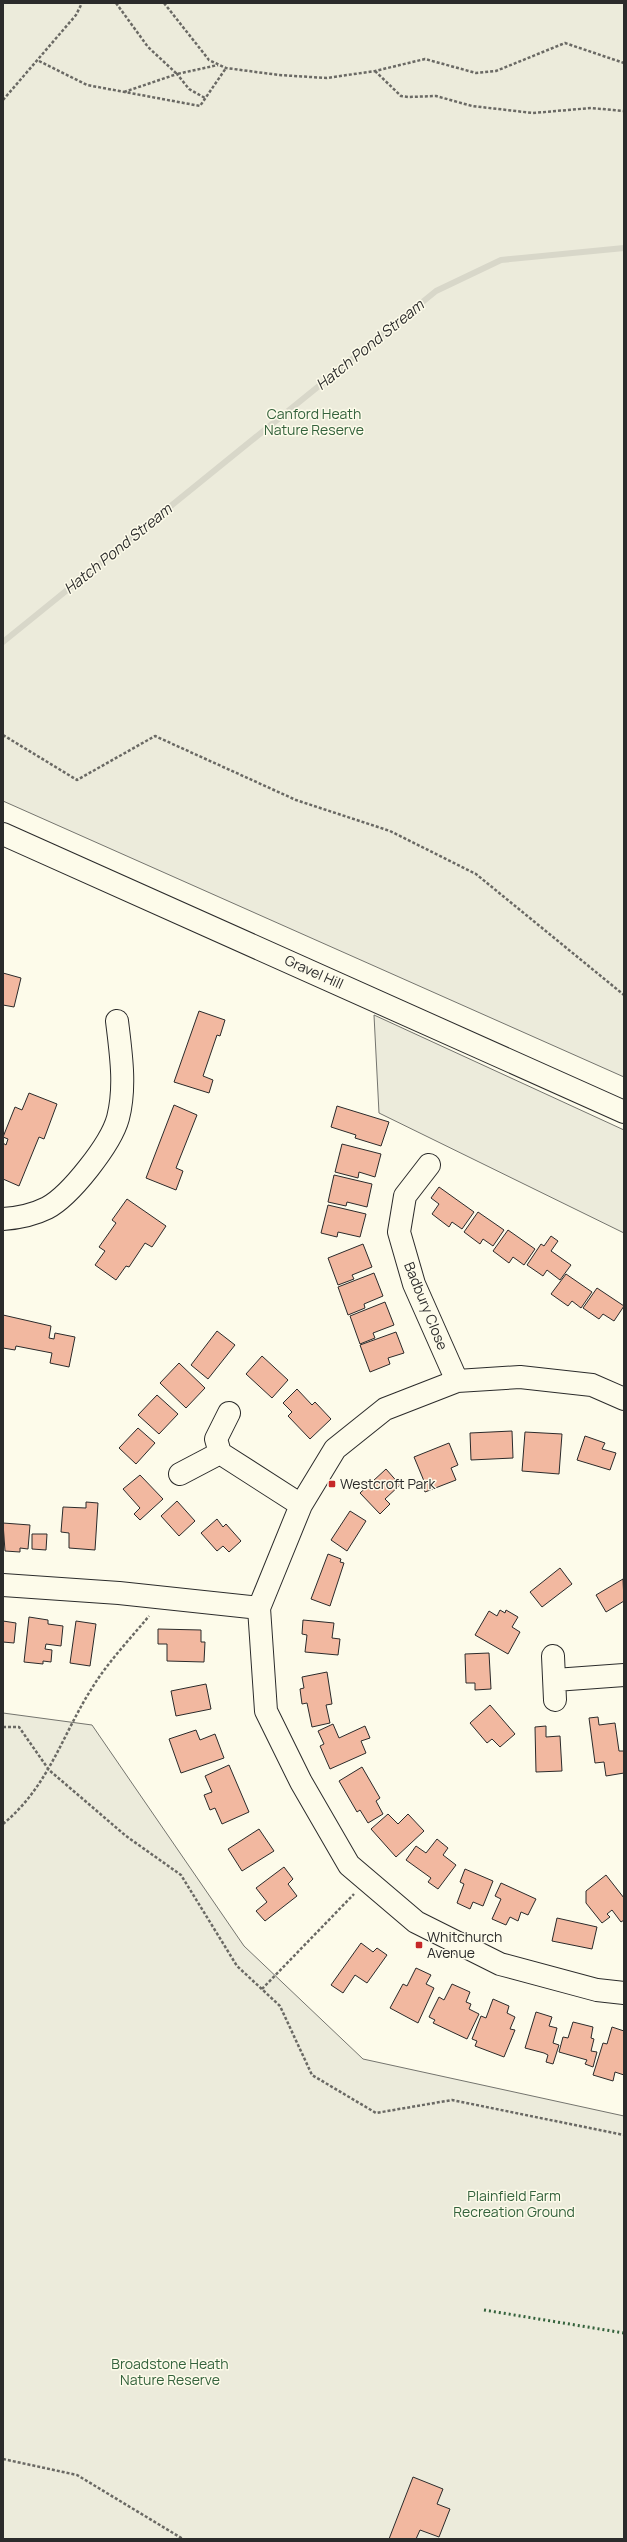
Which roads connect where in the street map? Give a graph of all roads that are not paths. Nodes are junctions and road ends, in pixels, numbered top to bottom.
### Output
1 (3, 834) edge
2 (117, 1022) dead end
3 (624, 1112) edge
4 (429, 1165) dead end
5 (3, 1219) edge
6 (457, 1381) junction
7 (624, 1399) edge
8 (228, 1413) dead end
9 (220, 1453) junction
10 (180, 1474) dead end
11 (301, 1505) junction
12 (3, 1585) edge
13 (259, 1608) junction
14 (553, 1656) dead end
15 (624, 1675) edge
16 (624, 1994) edge

1 - 3 street, Gravel Hill
2 - 5 street
4 - 6 street, Badbury Close
6 - 7 street
6 - 11 street
8 - 9 street
9 - 10 street
9 - 11 street
11 - 13 street
12 - 13 street
13 - 16 street
14 - 15 street

